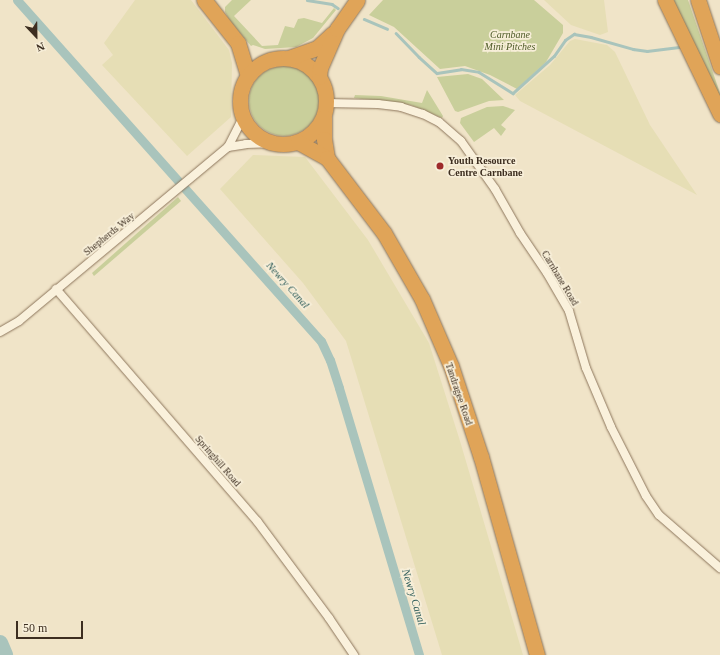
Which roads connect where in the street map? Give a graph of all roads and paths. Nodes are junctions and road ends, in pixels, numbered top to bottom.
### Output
1 (204, 0) edge
2 (357, 0) edge
3 (665, 0) edge
4 (698, 0) edge
5 (337, 29) junction
6 (238, 43) junction
7 (288, 58) junction
8 (266, 61) junction
9 (720, 66) edge
10 (248, 75) junction
11 (319, 77) junction
12 (325, 109) junction
13 (720, 114) edge
14 (243, 118) junction
15 (298, 142) junction
16 (270, 143) junction
17 (228, 147) junction
18 (327, 158) junction
19 (56, 289) junction
20 (0, 332) edge
21 (720, 568) edge
22 (354, 655) edge
23 (537, 655) edge

1 - 6 highway
2 - 5 highway
3 - 13 highway
4 - 9 highway
5 - 7 highway
5 - 11 highway
6 - 8 highway
6 - 10 highway
7 - 8 highway
7 - 11 highway
8 - 10 highway
10 - 14 highway
11 - 12 highway
12 - 15 highway
12 - 18 highway, Tandragee Road
12 - 21 street, Carnbane Road
14 - 16 highway
14 - 17 street, Shepherds Way
15 - 16 highway
15 - 18 highway, Tandragee Road
16 - 17 street
17 - 19 street, Shepherds Way
18 - 23 highway, Tandragee Road
19 - 20 street, Shepherds Way
19 - 22 street, Springhill Road

